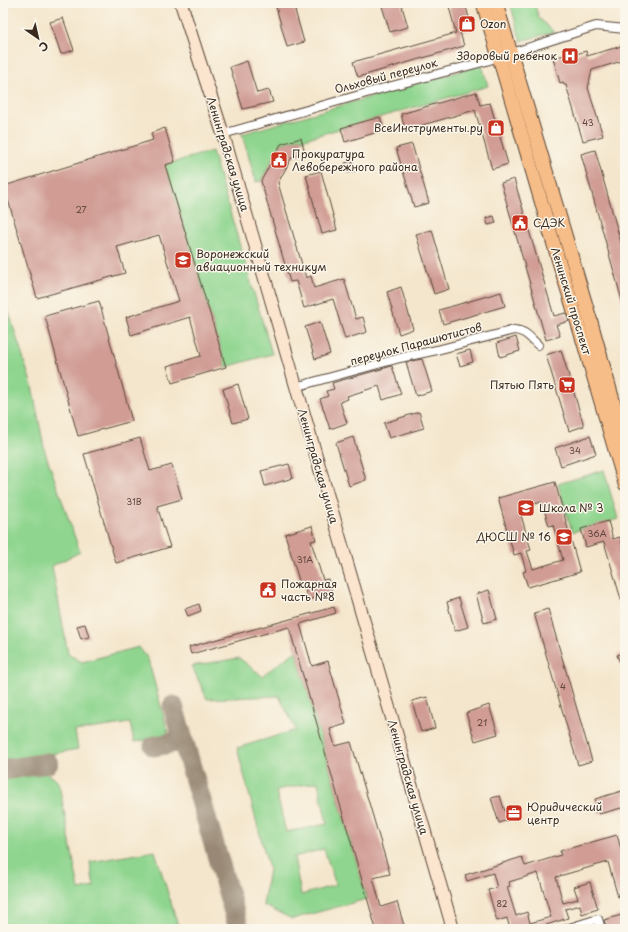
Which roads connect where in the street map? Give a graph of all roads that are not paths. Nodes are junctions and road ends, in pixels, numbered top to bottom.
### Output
1 (181, 3) edge
2 (483, 3) edge
3 (496, 3) edge
4 (625, 28) edge
5 (505, 54) junction
6 (223, 134) junction
7 (538, 345) dead end
8 (295, 387) junction
9 (625, 443) edge
10 (625, 484) edge
11 (453, 929) edge
12 (566, 929) edge
13 (601, 929) edge

1 - 6 main road, Ленинградская улица
2 - 5 main road, Ленинский проспект
3 - 5 main road, Ленинский проспект
4 - 5 street, Ольховый переулок
5 - 6 street, Ольховый переулок
5 - 9 main road, Ленинский проспект
5 - 10 main road, Ленинский проспект
6 - 8 main road, Ленинградская улица
7 - 8 street, переулок Парашютистов
8 - 11 main road, Ленинградская улица
12 - 13 street

